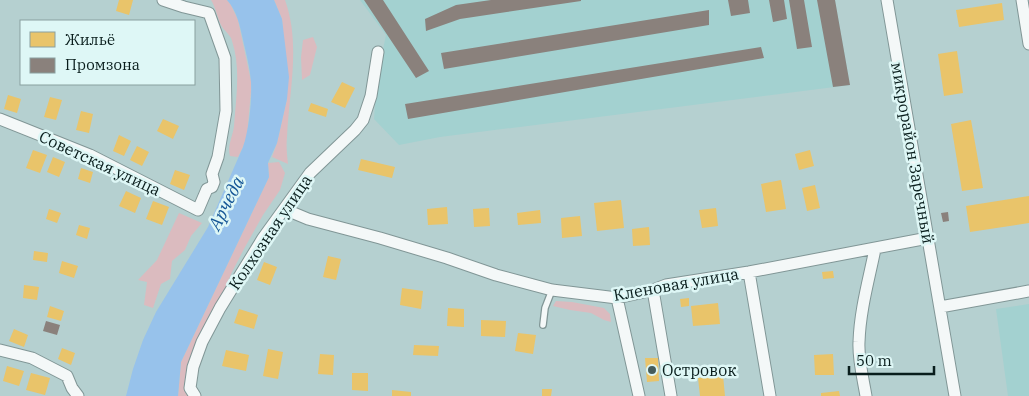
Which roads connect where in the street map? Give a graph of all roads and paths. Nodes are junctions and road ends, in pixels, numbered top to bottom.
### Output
1 (162, 0) edge
2 (887, 0) edge
3 (1022, 0) edge
4 (1029, 44) edge
5 (378, 52) dead end
6 (0, 119) edge
7 (284, 209) junction
8 (928, 238) junction
9 (875, 249) junction
10 (749, 272) junction
11 (552, 290) junction
12 (652, 290) junction
13 (1029, 291) edge
14 (617, 298) junction
15 (940, 307) junction
16 (543, 325) dead end
17 (0, 350) edge
18 (78, 396) edge
19 (195, 396) edge
20 (639, 396) edge
21 (670, 396) edge
22 (770, 396) edge
23 (866, 396) edge
24 (955, 396) edge

1 - 6 street, Советская улица
2 - 8 street, микрорайон Заречный
3 - 4 street
5 - 7 street, Колхозная улица
7 - 11 street, Кленовая улица
7 - 19 street, Колхозная улица
8 - 9 street, Кленовая улица
8 - 15 street, микрорайон Заречный
9 - 10 street, Кленовая улица
9 - 23 street
10 - 12 street, Кленовая улица
10 - 22 street
11 - 14 street, Кленовая улица
11 - 16 lane
12 - 14 street, Кленовая улица
12 - 21 street
13 - 15 street
14 - 20 street
15 - 24 street, микрорайон Заречный
17 - 18 street

